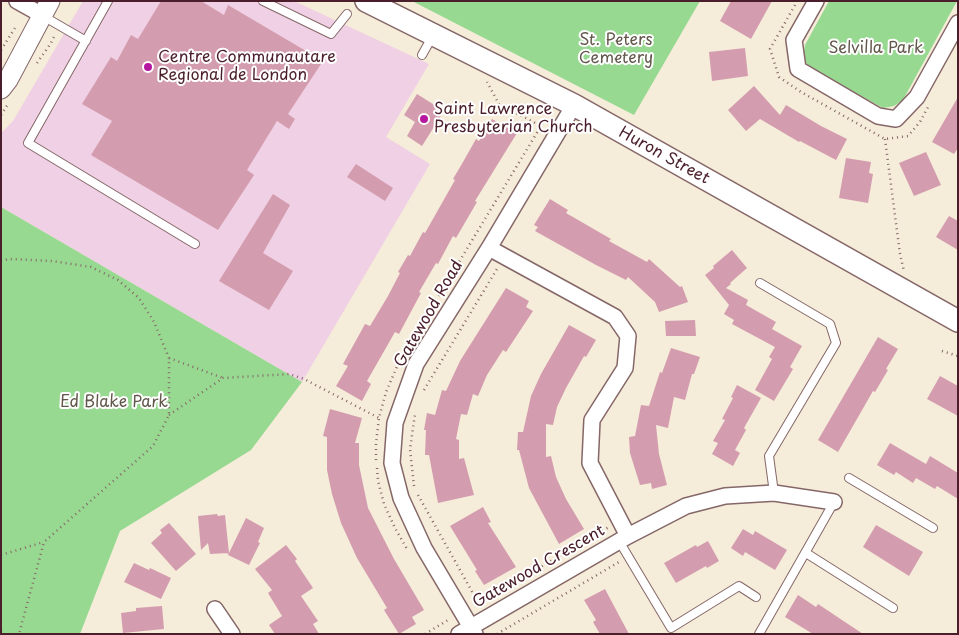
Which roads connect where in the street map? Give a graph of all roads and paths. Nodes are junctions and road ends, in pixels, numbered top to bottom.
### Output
1 (16, 1) edge
2 (108, 1) edge
3 (263, 1) edge
4 (366, 1) edge
5 (816, 1) edge
6 (46, 8) edge
7 (347, 14) dead end
8 (958, 23) edge
9 (433, 35) junction
10 (86, 41) junction
11 (422, 55) dead end
12 (1, 90) edge
13 (574, 105) junction
14 (885, 139) dead end
15 (195, 244) dead end
16 (488, 248) junction
17 (1, 261) edge
18 (498, 268) dead end
19 (905, 274) dead end
20 (760, 283) dead end
21 (958, 321) edge
22 (942, 351) dead end
23 (958, 356) edge
24 (169, 358) junction
25 (223, 378) junction
26 (421, 396) dead end
27 (416, 411) dead end
28 (169, 415) junction
29 (379, 418) dead end
30 (849, 478) dead end
31 (774, 494) junction
32 (834, 502) joint
33 (611, 526) dead end
34 (933, 528) dead end
35 (624, 539) junction
36 (44, 542) junction
37 (806, 553) junction
38 (1, 555) edge
39 (621, 562) dead end
40 (496, 594) dead end
41 (756, 597) dead end
42 (488, 599) dead end
43 (893, 608) dead end
44 (215, 609) dead end
45 (1, 630) edge
46 (468, 631) edge
47 (3, 634) edge
48 (18, 634) edge
49 (232, 634) edge
50 (497, 634) edge
51 (759, 634) edge

1 - 6 street
2 - 10 lane
3 - 7 lane
4 - 9 main road, Huron Street
5 - 8 street
6 - 10 lane
6 - 12 street
9 - 11 lane
9 - 13 main road, Huron Street
10 - 15 lane
13 - 16 street, Gatewood Road
13 - 21 main road, Huron Street
14 - 19 path
16 - 35 street, Gatewood Crescent
16 - 46 street, Gatewood Road
17 - 24 path
18 - 26 path
20 - 31 lane
22 - 23 path
24 - 25 path
24 - 28 path
25 - 28 path
25 - 29 path
27 - 42 path
28 - 36 path
30 - 34 lane
31 - 32 street
31 - 35 street
32 - 37 lane
33 - 40 path
35 - 41 lane
35 - 46 street, Gatewood Crescent
36 - 38 path
36 - 48 path
37 - 43 lane
37 - 51 lane
39 - 50 path
44 - 49 street
45 - 47 path

